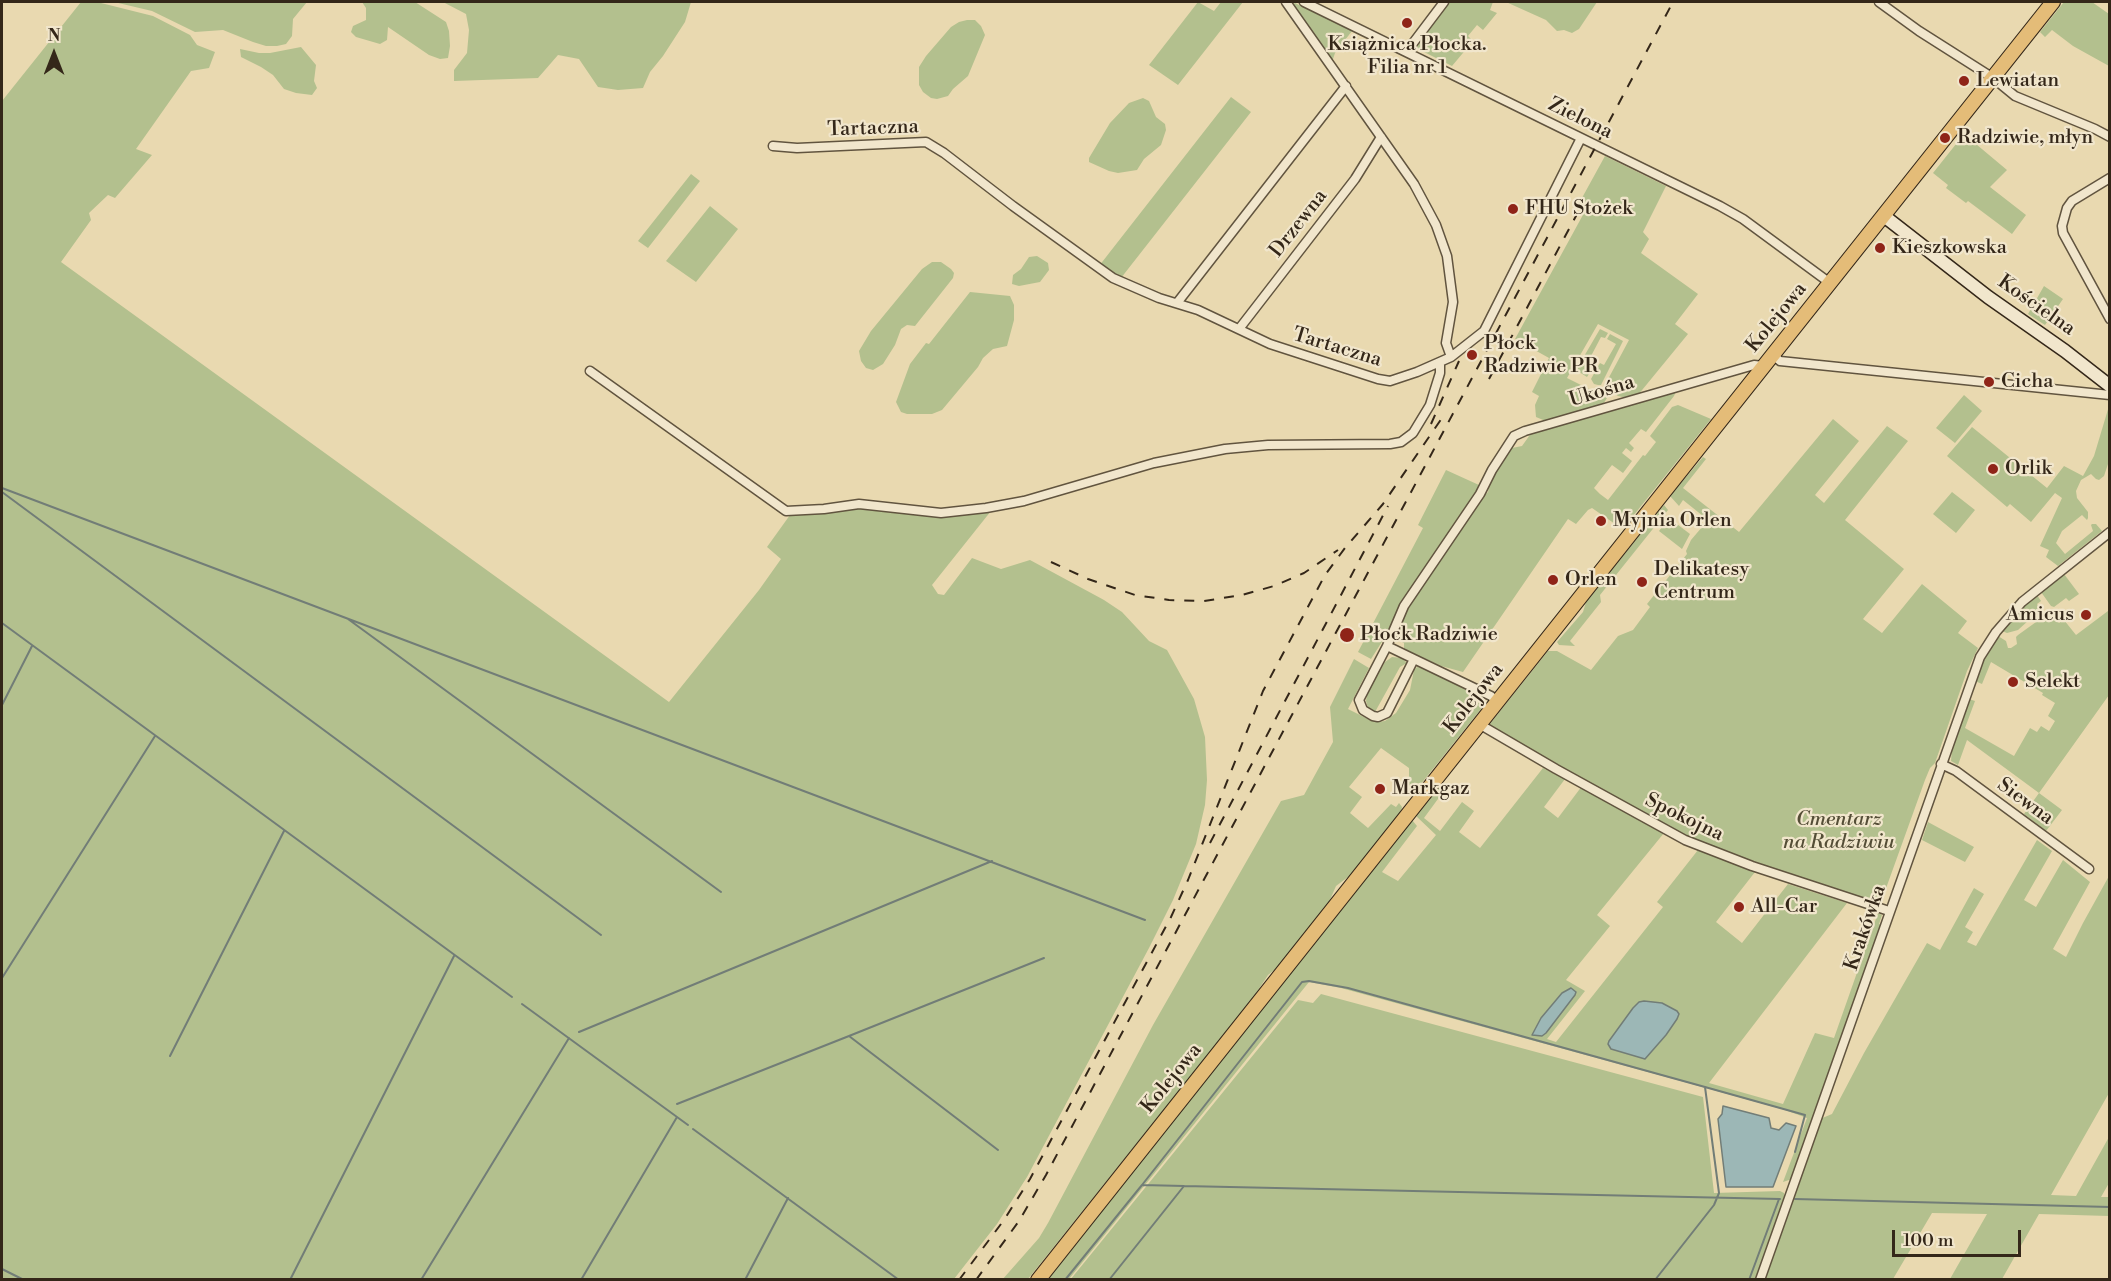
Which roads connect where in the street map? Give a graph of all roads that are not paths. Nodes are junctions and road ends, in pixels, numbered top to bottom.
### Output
1 (1286, 2) edge
2 (1304, 2) edge
3 (1444, 2) edge
4 (1880, 2) edge
5 (2054, 2) edge
6 (1407, 51) junction
7 (1993, 78) junction
8 (1346, 86) junction
9 (1381, 137) junction
10 (2109, 137) edge
11 (1581, 138) junction
12 (773, 146) dead end
13 (2109, 178) edge
14 (1884, 216) junction
15 (1830, 283) junction
16 (1177, 303) junction
17 (2109, 319) edge
18 (1239, 329) junction
19 (1773, 355) junction
20 (1451, 357) junction
21 (1440, 363) junction
22 (1764, 366) junction
23 (590, 371) dead end
24 (2097, 375) junction
25 (2109, 387) edge
26 (2089, 393) junction
27 (2109, 532) edge
28 (1387, 646) junction
29 (1414, 659) junction
30 (1497, 701) junction
31 (1479, 724) junction
32 (1941, 764) junction
33 (2089, 869) dead end
34 (1889, 911) junction
35 (1038, 1280) edge
36 (1760, 1280) edge

1 - 8 street
2 - 6 street, Zielona
3 - 6 street
4 - 7 street
5 - 7 main road, Kolejowa
6 - 11 street, Zielona
7 - 10 street
7 - 14 main road, Kolejowa
8 - 9 street
8 - 16 street
9 - 18 street, Drzewna
9 - 20 street
11 - 15 street, Zielona
11 - 20 street, Tartaczna
12 - 16 street, Tartaczna
13 - 17 street
14 - 15 main road, Kolejowa
14 - 24 main road, Kościelna
15 - 19 main road, Kolejowa
16 - 18 street, Tartaczna
18 - 21 street, Tartaczna
19 - 22 main road, Kolejowa
19 - 26 street
20 - 21 street, Tartaczna
21 - 23 street
22 - 28 street, Ukośna
22 - 30 main road, Kolejowa
24 - 25 main road, Kościelna
24 - 26 street
25 - 26 street
27 - 32 street, Krakówka
28 - 29 street
28 - 29 street, Ukośna
29 - 30 street
30 - 31 main road, Kolejowa
31 - 34 street, Spokojna
31 - 35 main road, Kolejowa
32 - 33 street, Siewna
32 - 34 street, Krakówka
34 - 36 street, Krakówka

